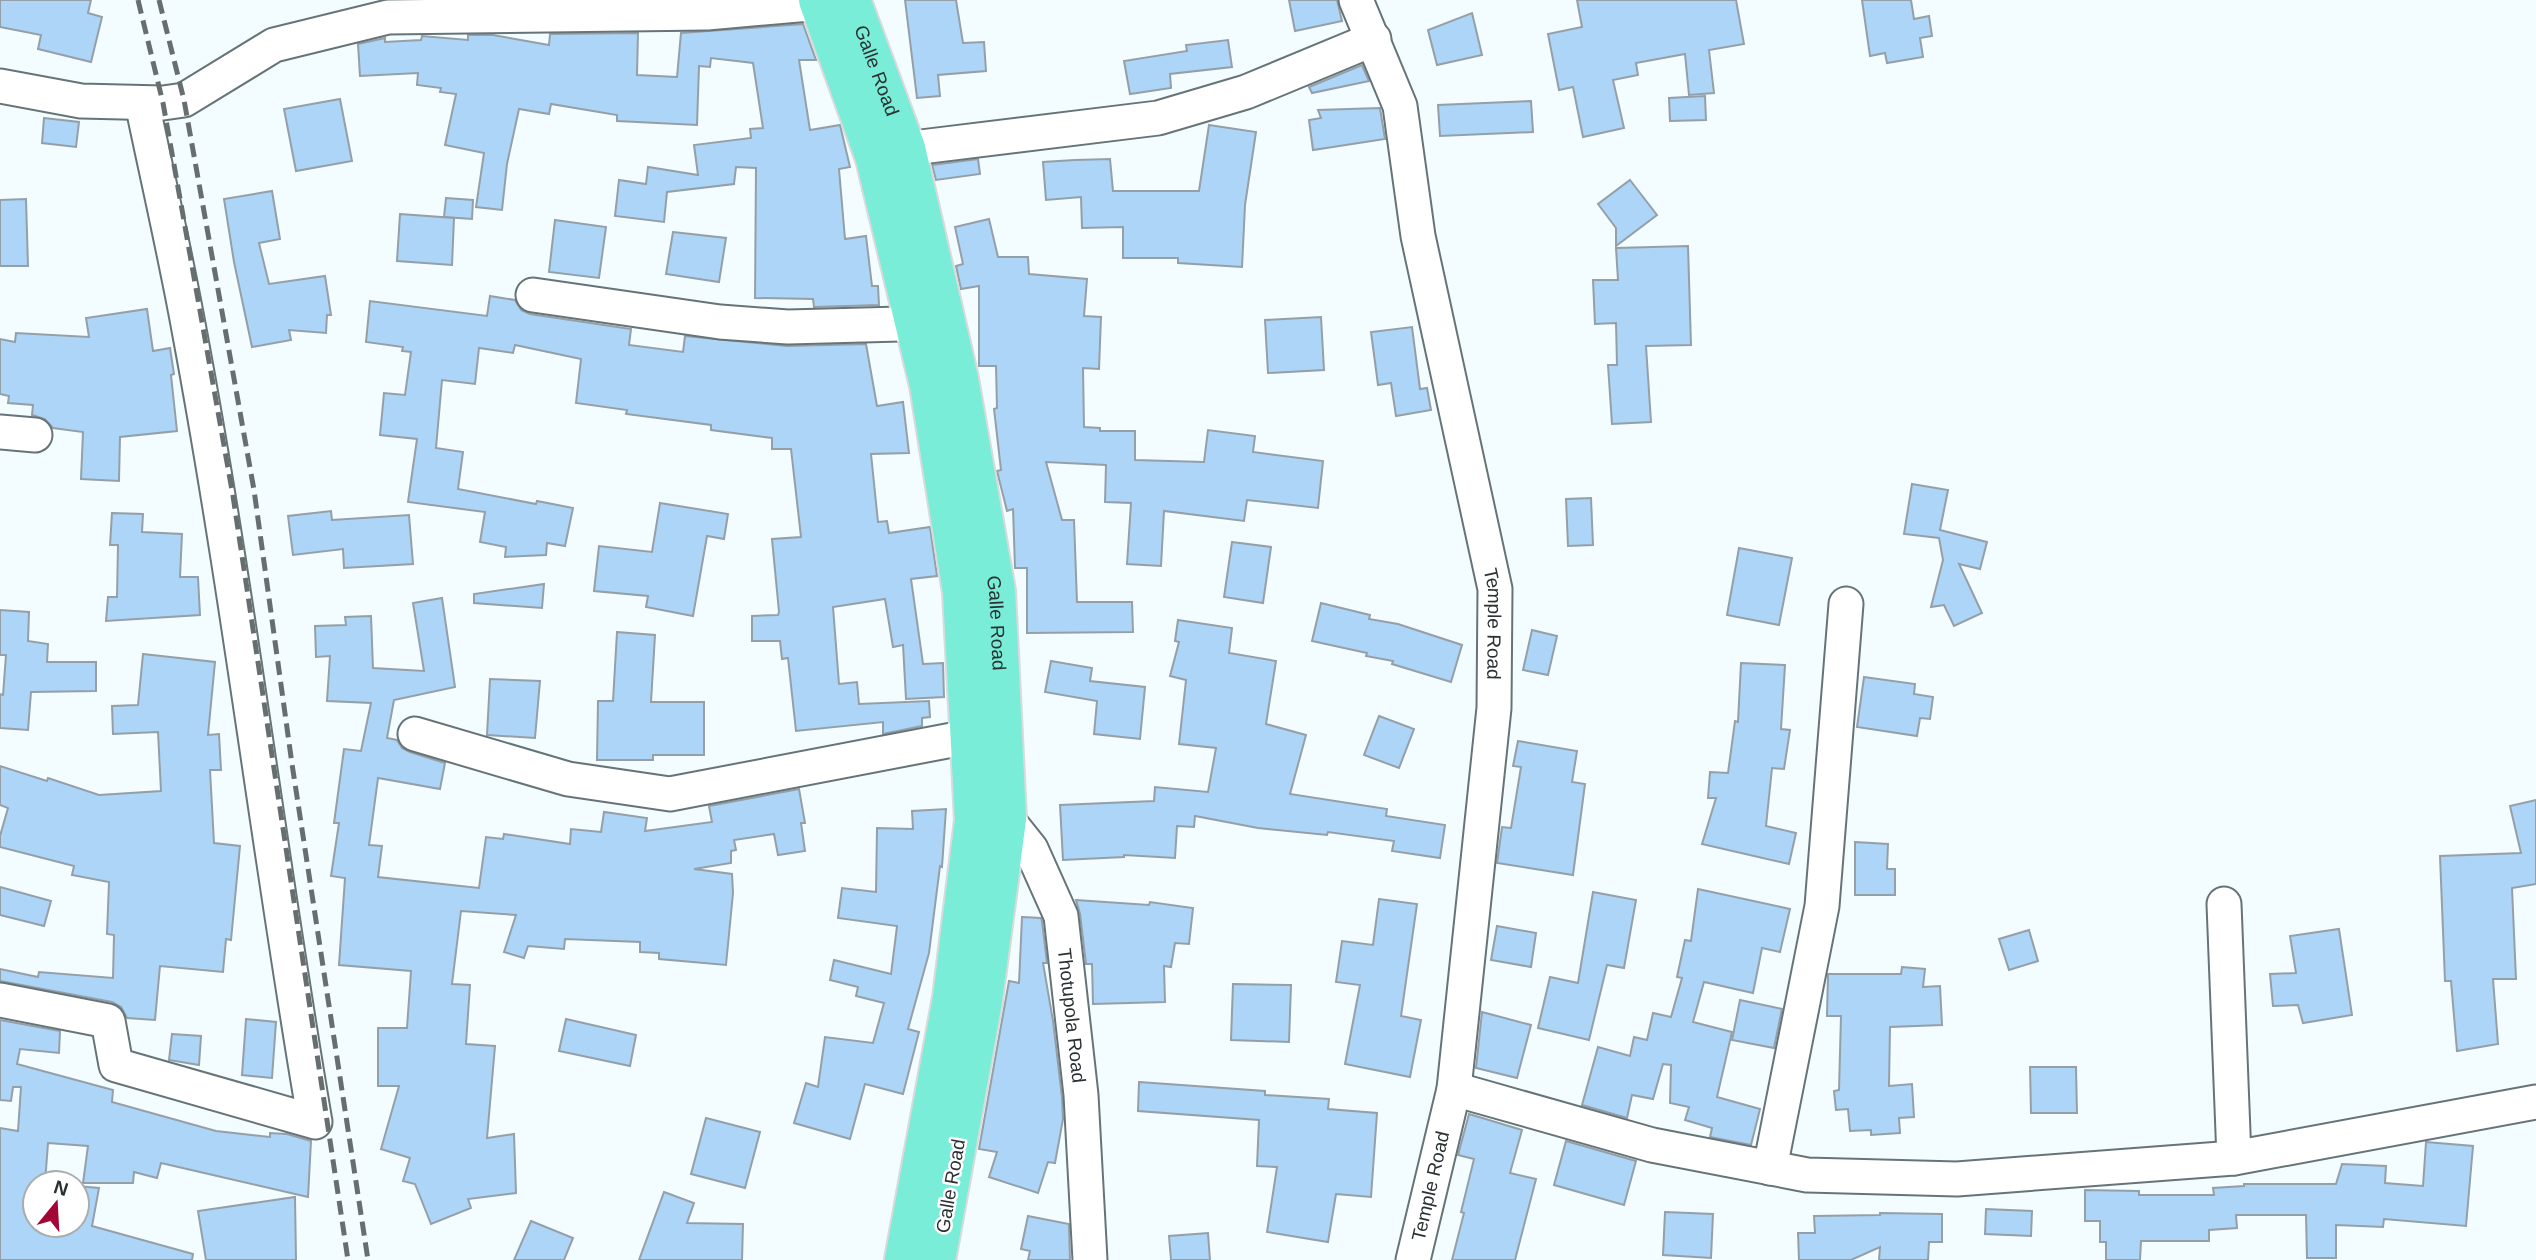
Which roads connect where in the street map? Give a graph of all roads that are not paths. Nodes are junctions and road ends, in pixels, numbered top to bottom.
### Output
1 (1356, 0) edge
2 (835, 1) edge
3 (1374, 39) junction
4 (0, 86) edge
5 (142, 103) junction
6 (890, 150) junction
7 (533, 296) dead end
8 (930, 324) junction
9 (0, 432) edge
10 (34, 435) dead end
11 (1846, 604) dead end
12 (986, 733) junction
13 (415, 734) dead end
14 (991, 819) junction
15 (2224, 904) dead end
16 (0, 1000) edge
17 (1454, 1089) junction
18 (2536, 1102) edge
19 (2234, 1158) junction
20 (1770, 1168) junction
21 (904, 1260) edge
22 (936, 1260) edge
23 (1090, 1260) edge
24 (1413, 1260) edge

1 - 3 street, Temple Road
2 - 5 street
2 - 6 highway, Galle Road
3 - 6 street
3 - 17 street, Temple Road
4 - 5 street
5 - 16 street
6 - 8 highway, Galle Road
7 - 8 street
8 - 12 highway, Galle Road
9 - 10 street
11 - 20 street
12 - 13 street
12 - 14 highway, Galle Road
14 - 21 highway, Galle Road
14 - 22 highway, Galle Road
14 - 23 street, Thotupola Road
15 - 19 street
17 - 20 street
17 - 24 street, Temple Road
18 - 19 street
19 - 20 street

